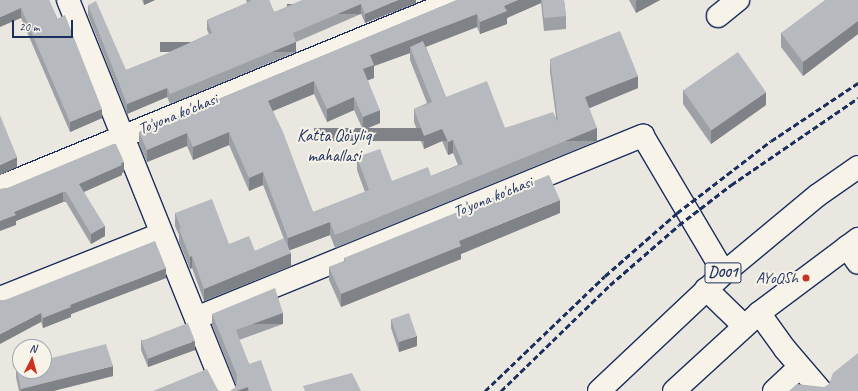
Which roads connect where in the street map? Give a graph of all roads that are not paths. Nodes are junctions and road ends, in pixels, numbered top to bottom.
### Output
1 (68, 0) edge
2 (455, 0) edge
3 (738, 0) edge
4 (718, 16) dead end
5 (123, 137) junction
6 (858, 167) edge
7 (0, 187) edge
8 (162, 234) junction
9 (854, 250) edge
10 (724, 273) junction
11 (706, 289) junction
12 (0, 298) edge
13 (196, 318) junction
14 (751, 319) junction
15 (800, 367) junction
16 (225, 391) edge
17 (599, 391) edge
18 (674, 391) edge
19 (774, 391) edge
20 (821, 391) edge

1 - 5 main road, To'yona ko'chasi
2 - 5 main road, To'yona ko'chasi
3 - 4 main road
5 - 7 main road, To'yona ko'chasi
5 - 8 main road, To'yona ko'chasi
6 - 10 main road, D001
8 - 12 main road
8 - 13 main road, To'yona ko'chasi
9 - 14 main road
10 - 11 main road, D001
10 - 13 main road, To'yona ko'chasi
11 - 14 main road
11 - 17 main road, D001
13 - 16 main road, To'yona ko'chasi
14 - 15 main road
14 - 18 main road
15 - 19 main road
15 - 20 main road

